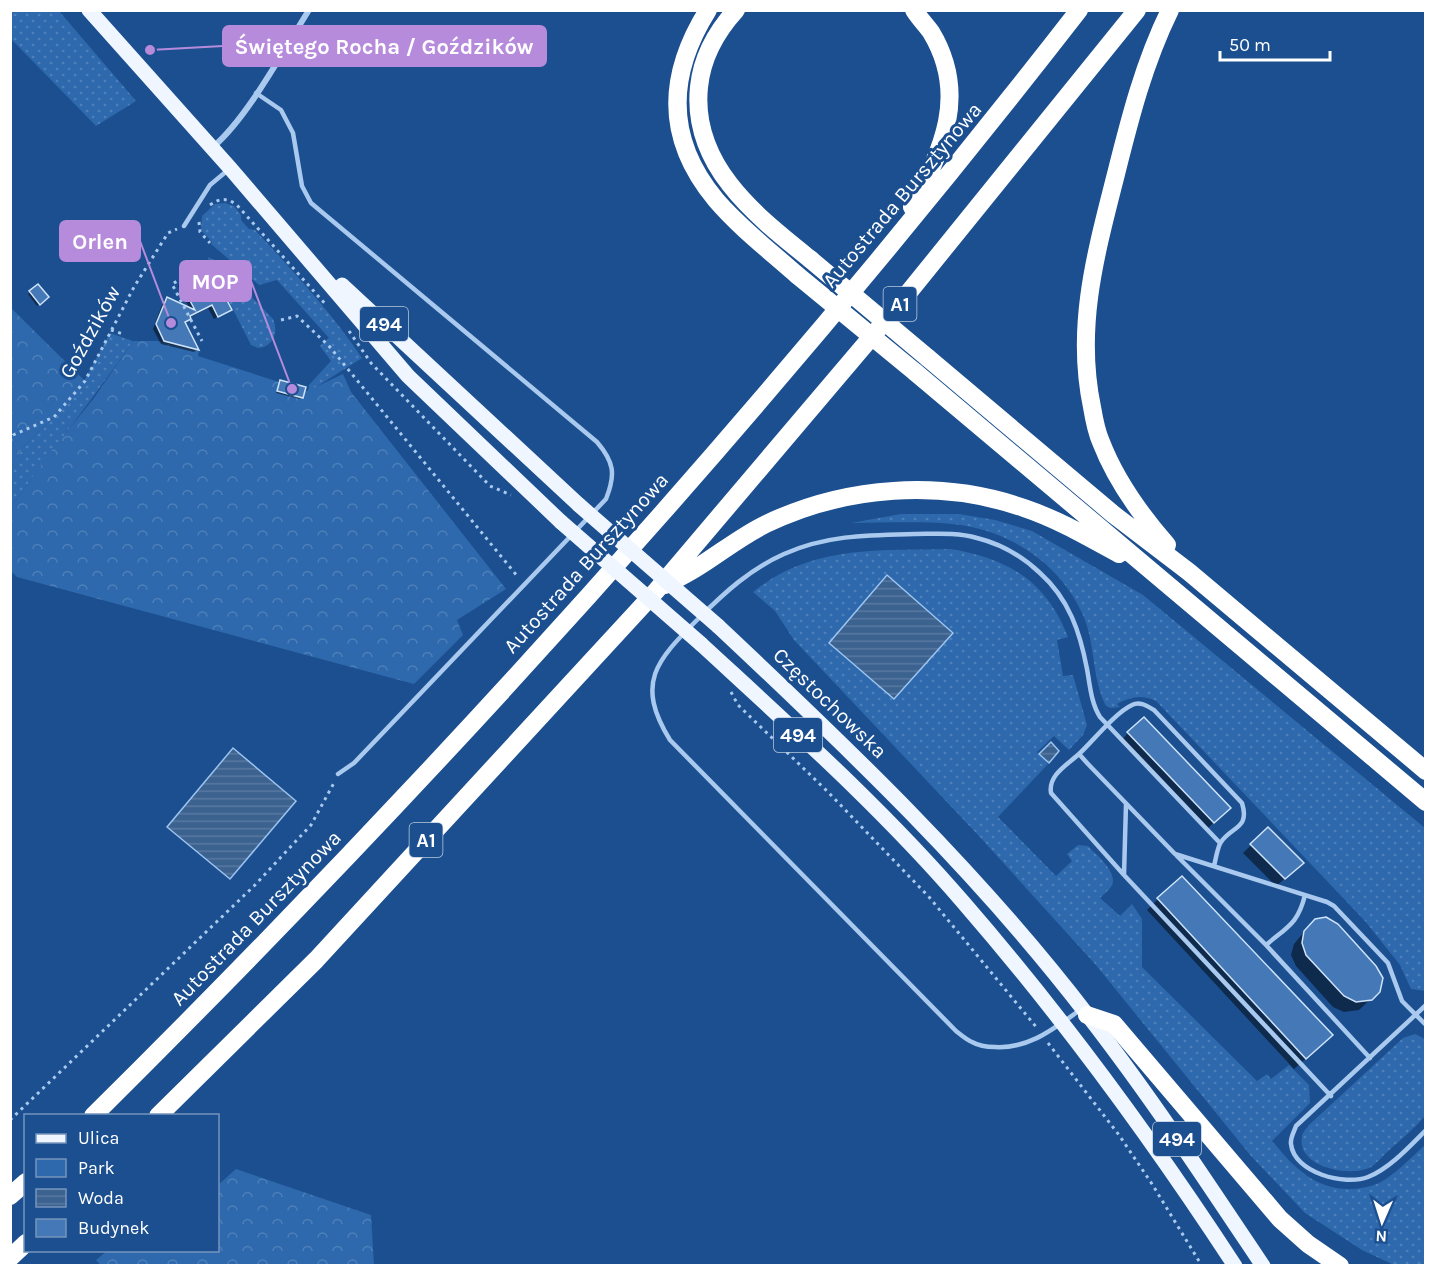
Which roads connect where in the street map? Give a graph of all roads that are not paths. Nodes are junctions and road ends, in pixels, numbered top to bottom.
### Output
1 (89, 10) edge
2 (309, 10) edge
3 (708, 10) edge
4 (736, 10) edge
5 (914, 10) edge
6 (1079, 10) edge
7 (1137, 10) edge
8 (1170, 10) edge
9 (256, 93) junction
10 (212, 148) junction
11 (230, 168) junction
12 (184, 226) road end
13 (293, 240) junction
14 (894, 240) junction
15 (1151, 571) junction
16 (1189, 572) junction
17 (656, 591) junction
18 (1108, 725) junction
19 (1079, 754) junction
20 (1425, 771) edge
21 (338, 774) road end
22 (1425, 802) edge
23 (1126, 804) junction
24 (1220, 843) junction
25 (1175, 854) junction
26 (1214, 866) junction
27 (1124, 875) junction
28 (1305, 895) junction
29 (1266, 945) junction
30 (1425, 1005) edge
31 (1084, 1012) junction
32 (1415, 1015) junction
33 (1062, 1023) junction
34 (1425, 1025) edge
35 (1370, 1059) junction
36 (1331, 1096) junction
37 (95, 1114) edge
38 (160, 1114) edge
39 (1425, 1130) edge
40 (24, 1184) edge
41 (10, 1196) edge
42 (24, 1245) edge
43 (10, 1258) edge
44 (1235, 1266) edge
45 (1263, 1266) edge
46 (1340, 1266) edge

1 - 10 main road, 494
2 - 9 street
3 - 15 highway, bridge
4 - 16 highway, bridge
5 - 14 highway
6 - 14 highway, Autostrada Bursztynowa / A1
7 - 17 highway, A1
8 - 16 highway
9 - 10 street
9 - 21 lane
10 - 11 main road, Częstochowska / 494
11 - 12 lane
11 - 13 main road, Częstochowska / 494
13 - 31 main road, Częstochowska / 494, bridge
13 - 33 main road, Częstochowska / 494, bridge
14 - 37 highway, Autostrada Bursztynowa / A1
15 - 17 highway
15 - 22 highway
16 - 20 highway
17 - 38 highway, A1
18 - 19 lane
18 - 24 lane
18 - 24 lane
18 - 33 lane
19 - 23 lane
19 - 27 lane
23 - 25 lane
23 - 27 lane
24 - 26 lane
25 - 26 lane
25 - 29 lane
26 - 28 lane
27 - 36 lane
28 - 29 lane
28 - 32 lane
29 - 35 lane
30 - 32 lane
31 - 33 lane
31 - 45 main road, Częstochowska / 494
31 - 46 highway
32 - 34 lane
32 - 35 lane
33 - 44 main road, Częstochowska / 494
35 - 36 lane
36 - 39 lane
40 - 41 highway
42 - 43 highway

